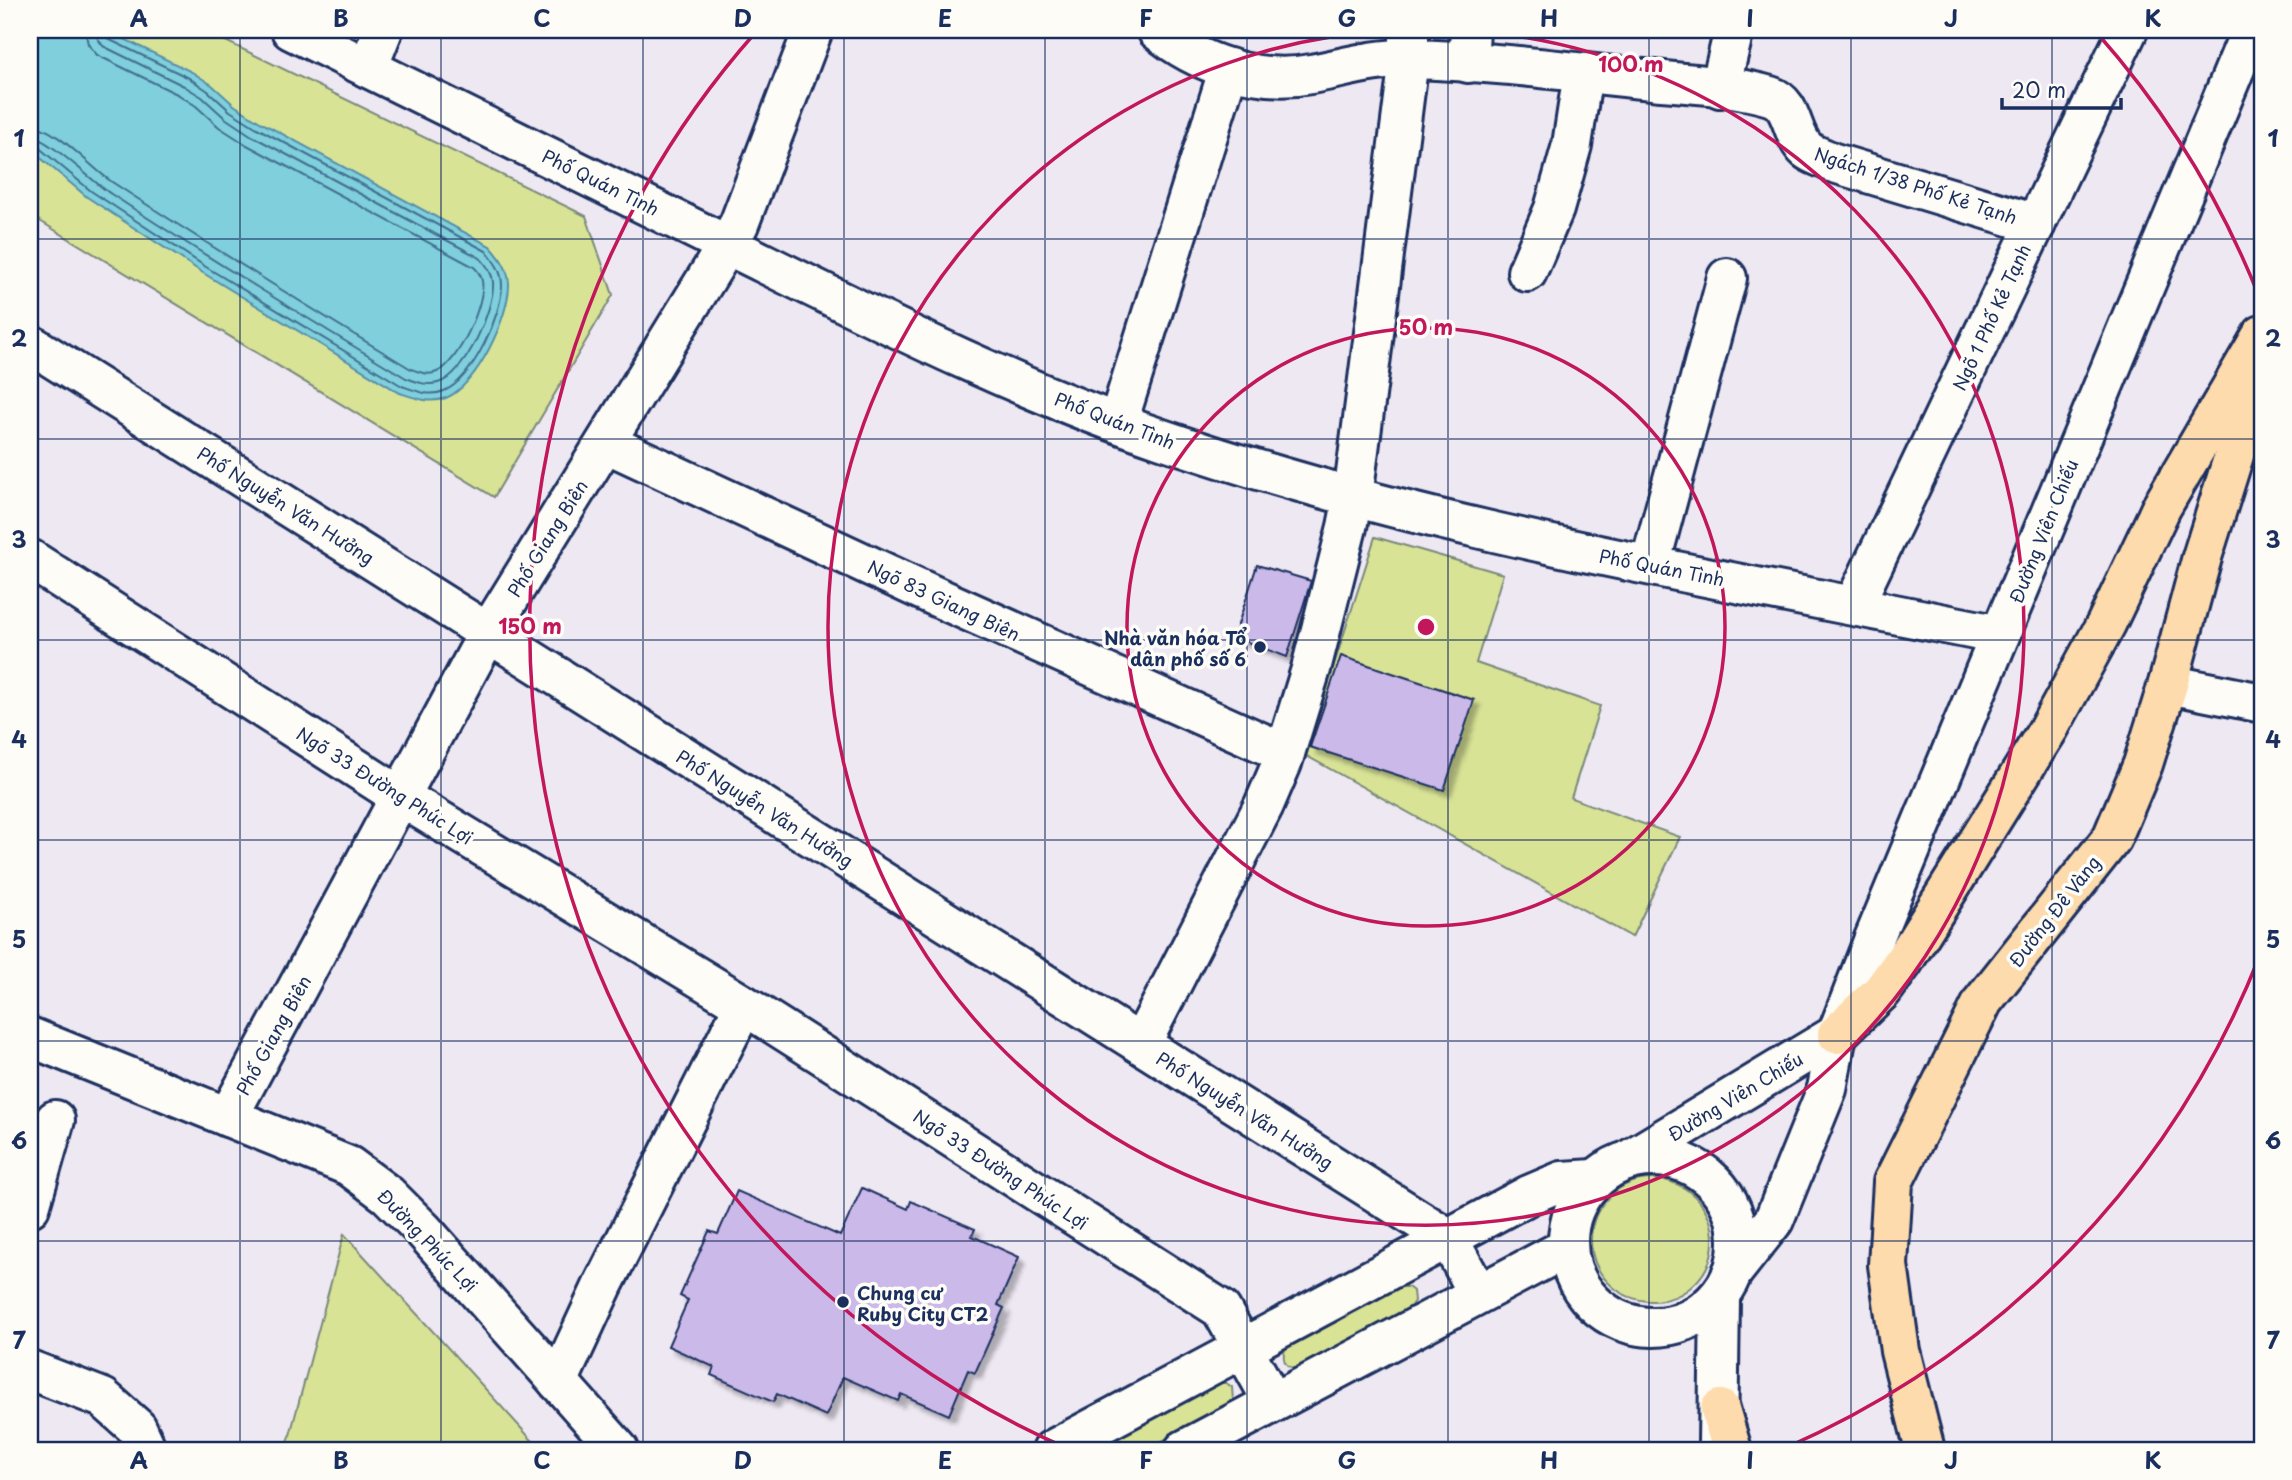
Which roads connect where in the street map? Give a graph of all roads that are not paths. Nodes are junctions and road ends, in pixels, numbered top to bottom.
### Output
1 (291, 30) edge
2 (383, 30) edge
3 (813, 30) edge
4 (1157, 30) edge
5 (1734, 30) edge
6 (2128, 30) edge
7 (2251, 30) edge
8 (1409, 44) edge
9 (1469, 46) edge
10 (368, 68) junction
11 (1229, 68) junction
12 (1583, 73) junction
13 (1720, 88) junction
14 (2036, 224) junction
15 (727, 245) junction
16 (1528, 272) dead end
17 (1727, 278) dead end
18 (2262, 335) edge
19 (30, 344) edge
20 (2262, 366) edge
21 (1118, 422) junction
22 (606, 443) junction
23 (1353, 496) junction
24 (30, 559) edge
25 (1650, 565) junction
26 (1854, 605) junction
27 (488, 633) junction
28 (2000, 635) junction
29 (2168, 684) junction
30 (2262, 702) edge
31 (1285, 753) junction
32 (401, 797) junction
33 (744, 1005) junction
34 (1837, 1034) junction
35 (30, 1037) edge
36 (1141, 1044) junction
37 (228, 1116) junction
38 (55, 1120) dead end
39 (1632, 1158) junction
40 (1594, 1179) junction
41 (30, 1206) edge
42 (1448, 1238) junction
43 (1568, 1247) junction
44 (1726, 1286) junction
45 (1478, 1293) junction
46 (1242, 1348) junction
47 (30, 1370) edge
48 (558, 1382) junction
49 (1273, 1402) junction
50 (1720, 1409) junction
51 (147, 1450) edge
52 (618, 1450) edge
53 (1052, 1450) edge
54 (1184, 1450) edge
55 (1718, 1450) edge
56 (1732, 1450) edge
57 (1925, 1450) edge

1 - 10 street, Phố Quán Tình
2 - 10 street
3 - 15 street, Phố Giang Biên
4 - 11 street, Ngách 1/38 Phố Kẻ Tạnh
5 - 13 street
6 - 14 street, Ngõ 1 Phố Kẻ Tạnh
7 - 28 street, Đường Viên Chiếu
8 - 9 street, Ngách 1/38 Phố Kẻ Tạnh
8 - 11 street, Ngách 1/38 Phố Kẻ Tạnh
8 - 23 street
9 - 12 street, Ngách 1/38 Phố Kẻ Tạnh
10 - 15 street, Phố Quán Tình
11 - 21 street
12 - 13 street, Ngách 1/38 Phố Kẻ Tạnh
12 - 16 street
13 - 14 street, Ngách 1/38 Phố Kẻ Tạnh
14 - 26 street, Ngõ 1 Phố Kẻ Tạnh
15 - 21 street, Phố Quán Tình
15 - 22 street, Phố Giang Biên
17 - 25 street
18 - 34 main road
19 - 27 street, Phố Nguyễn Văn Hưởng
20 - 29 main road, Đường Đê Vàng
21 - 23 street, Phố Quán Tình
22 - 27 street, Phố Giang Biên
22 - 31 street, Ngõ 83 Giang Biên
23 - 25 street, Phố Quán Tình
23 - 31 street
24 - 32 street, Ngõ 33 Đường Phúc Lợi
25 - 26 street, Phố Quán Tình
26 - 28 street, Phố Quán Tình
27 - 32 street, Phố Giang Biên
27 - 36 street, Phố Nguyễn Văn Hưởng
28 - 34 street, Đường Viên Chiếu
29 - 30 street
29 - 57 main road, Đường Đê Vàng
31 - 36 street
32 - 33 street, Ngõ 33 Đường Phúc Lợi
32 - 37 street, Phố Giang Biên
33 - 46 street, Ngõ 33 Đường Phúc Lợi
33 - 48 street
34 - 39 street, Đường Viên Chiếu
34 - 44 street, Đường Viên Chiếu
35 - 37 street, Đường Phúc Lợi
36 - 42 street, Phố Nguyễn Văn Hưởng
37 - 48 street, Đường Phúc Lợi
38 - 41 street
39 - 40 street
39 - 44 street
40 - 42 street
40 - 43 street
42 - 45 street, Phố Nguyễn Văn Hưởng
42 - 46 street
43 - 44 street
43 - 45 street
44 - 50 street
45 - 49 street
46 - 49 street, Ngõ 33 Đường Phúc Lợi
46 - 53 street
47 - 51 street
48 - 52 street, Đường Phúc Lợi
49 - 54 street
50 - 55 street
50 - 56 main road

